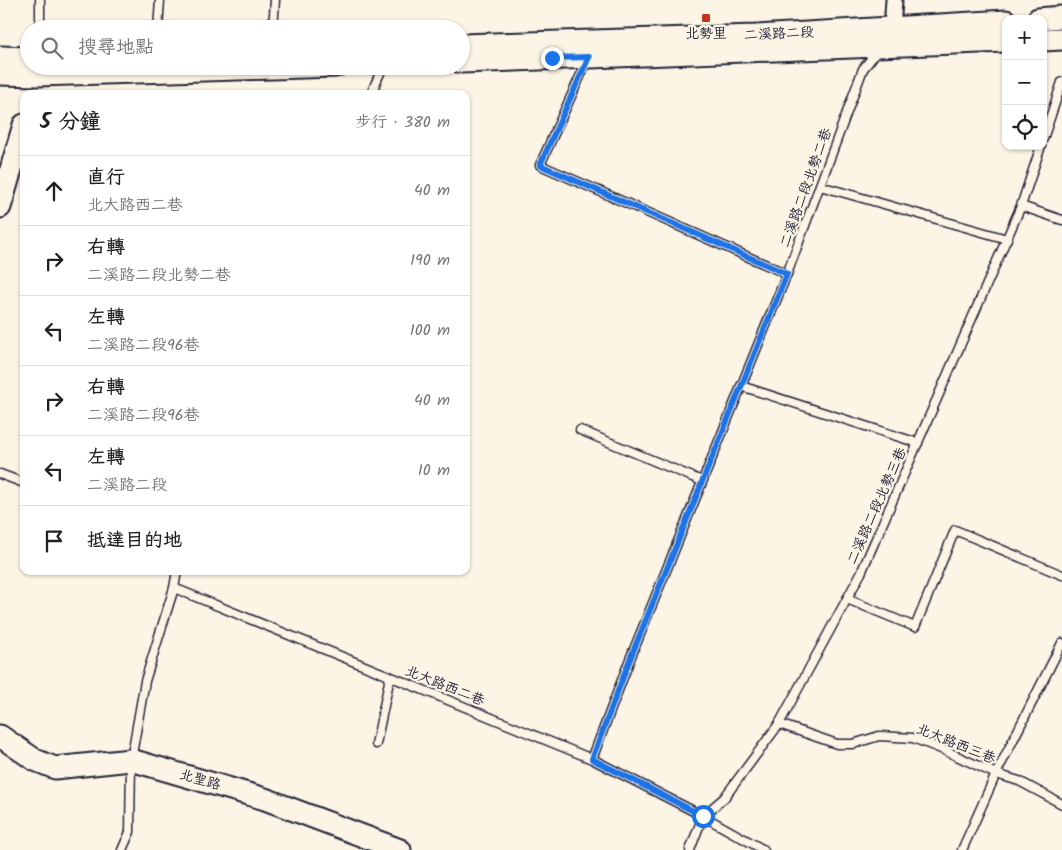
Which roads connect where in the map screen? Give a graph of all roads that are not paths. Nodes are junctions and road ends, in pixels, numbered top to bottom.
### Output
1 (40, 0) edge
2 (160, 0) edge
3 (275, 0) edge
4 (894, 0) edge
5 (1062, 17) edge
6 (1047, 18) edge
7 (40, 20) edge
8 (159, 20) edge
9 (273, 20) edge
10 (1002, 22) edge
11 (886, 37) junction
12 (1062, 39) edge
13 (1047, 40) edge
14 (1002, 41) edge
15 (470, 45) edge
16 (0, 57) edge
17 (589, 57) junction
18 (470, 62) edge
19 (20, 66) edge
20 (20, 73) edge
21 (0, 74) edge
22 (379, 75) edge
23 (1062, 82) edge
24 (373, 90) edge
25 (1047, 127) edge
26 (20, 139) edge
27 (1040, 150) edge
28 (820, 186) junction
29 (1021, 206) junction
30 (0, 207) edge
31 (1062, 220) edge
32 (1006, 240) junction
33 (787, 274) junction
34 (741, 386) junction
35 (580, 430) dead end
36 (918, 443) junction
37 (0, 474) edge
38 (702, 481) junction
39 (20, 482) edge
40 (176, 575) edge
41 (1062, 575) edge
42 (174, 588) junction
43 (847, 599) junction
44 (1061, 649) edge
45 (390, 677) junction
46 (779, 724) junction
47 (0, 736) edge
48 (376, 744) dead end
49 (592, 759) junction
50 (131, 760) junction
51 (996, 774) junction
52 (1062, 804) edge
53 (703, 816) junction
54 (122, 850) edge
55 (400, 850) edge
56 (690, 850) edge
57 (764, 850) edge
58 (962, 850) edge

1 - 7 lane
2 - 8 lane
3 - 9 lane
4 - 11 street
5 - 6 main road
10 - 11 main road, 二溪路二段
11 - 14 main road, 二溪路二段
11 - 15 main road, 二溪路二段
11 - 17 main road, 二溪路二段
11 - 28 lane, 二溪路二段北勢二巷
12 - 13 main road
16 - 19 main road
17 - 18 main road, 二溪路二段
17 - 33 lane
20 - 21 main road
22 - 24 lane
23 - 25 lane
26 - 30 main road
27 - 29 lane, 二溪路二段北勢三巷
28 - 32 lane
28 - 33 lane, 二溪路二段北勢二巷
29 - 31 lane
29 - 32 lane, 二溪路二段北勢三巷
32 - 36 lane, 二溪路二段北勢三巷
33 - 34 lane, 二溪路二段北勢二巷
34 - 36 lane
34 - 38 lane, 二溪路二段北勢二巷
35 - 38 lane
36 - 43 lane, 二溪路二段北勢三巷
37 - 39 lane
38 - 49 lane, 二溪路二段北勢二巷
40 - 42 lane
41 - 43 lane
42 - 45 lane, 北大路西二巷
42 - 50 lane
43 - 46 lane, 二溪路二段北勢三巷
44 - 51 lane
45 - 48 lane
45 - 49 lane, 北大路西二巷
46 - 51 lane, 北大路西三巷
46 - 53 lane, 二溪路二段北勢三巷
47 - 50 main road, 北聖路
49 - 53 lane, 北大路西二巷
50 - 54 lane
50 - 55 main road, 北聖路
51 - 52 lane, 北大路西三巷
51 - 58 lane
53 - 56 lane, 二溪路二段北勢三巷
53 - 57 lane, 北大路西二巷

